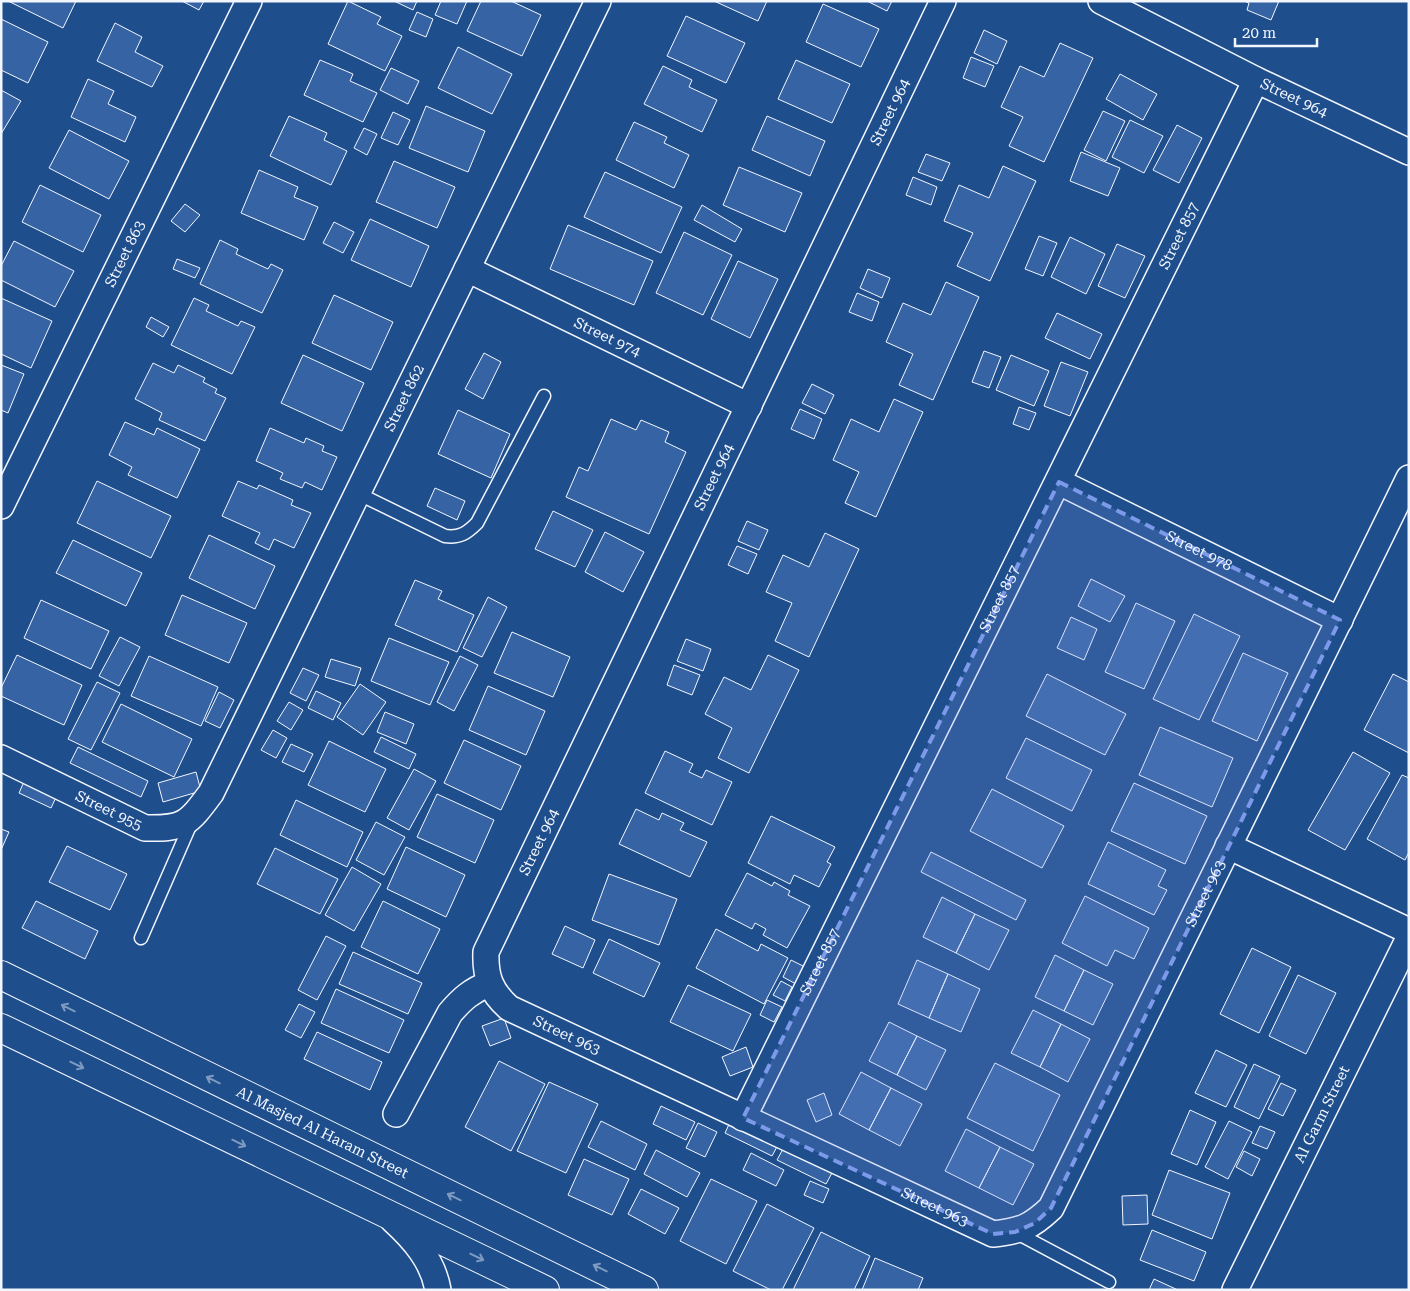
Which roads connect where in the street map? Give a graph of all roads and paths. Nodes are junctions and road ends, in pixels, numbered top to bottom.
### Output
1 (249, 1) edge
2 (598, 1) edge
3 (943, 1) edge
4 (1101, 1) edge
5 (1256, 80) junction
6 (1408, 151) edge
7 (466, 269) junction
8 (544, 396) dead end
9 (748, 406) junction
10 (1409, 478) edge
11 (1059, 482) junction
12 (358, 494) junction
13 (1, 506) edge
14 (1340, 620) junction
15 (1, 758) edge
16 (211, 794) joint
17 (195, 814) junction
18 (1228, 846) junction
19 (1409, 931) edge
20 (141, 938) dead end
21 (1409, 938) edge
22 (486, 952) joint
23 (1, 975) edge
24 (489, 984) junction
25 (1, 1028) edge
26 (396, 1114) dead end
27 (743, 1118) junction
28 (386, 1213) junction
29 (1015, 1232) junction
30 (1110, 1282) dead end
31 (540, 1287) edge
32 (438, 1290) edge
33 (508, 1290) edge
34 (644, 1290) edge
35 (1235, 1290) edge

1 - 13 street, Street 863
2 - 7 street, Street 862
3 - 9 street, Street 964
4 - 5 street, Street 964
5 - 6 street, Street 964
5 - 11 street, Street 857
7 - 9 street, Street 974
7 - 12 street, Street 862
8 - 12 lane
9 - 22 street, Street 964
10 - 14 street, Street 963
11 - 14 street, Street 978
11 - 27 street, Street 857
12 - 16 street, Street 862
14 - 18 street, Street 963
15 - 17 street, Street 955
16 - 17 street, Street 955
17 - 20 lane
18 - 19 street, Street 963
18 - 29 street, Street 963
21 - 35 street, Al Garm Street
22 - 24 street, Street 963
34 -> 23 street, Al Masjed Al Haram Street
24 - 26 street
24 - 27 street, Street 963
25 -> 28 street
27 - 29 street, Street 963
28 -> 31 street
28 - 32 street
29 - 30 lane
31 - 33 street

